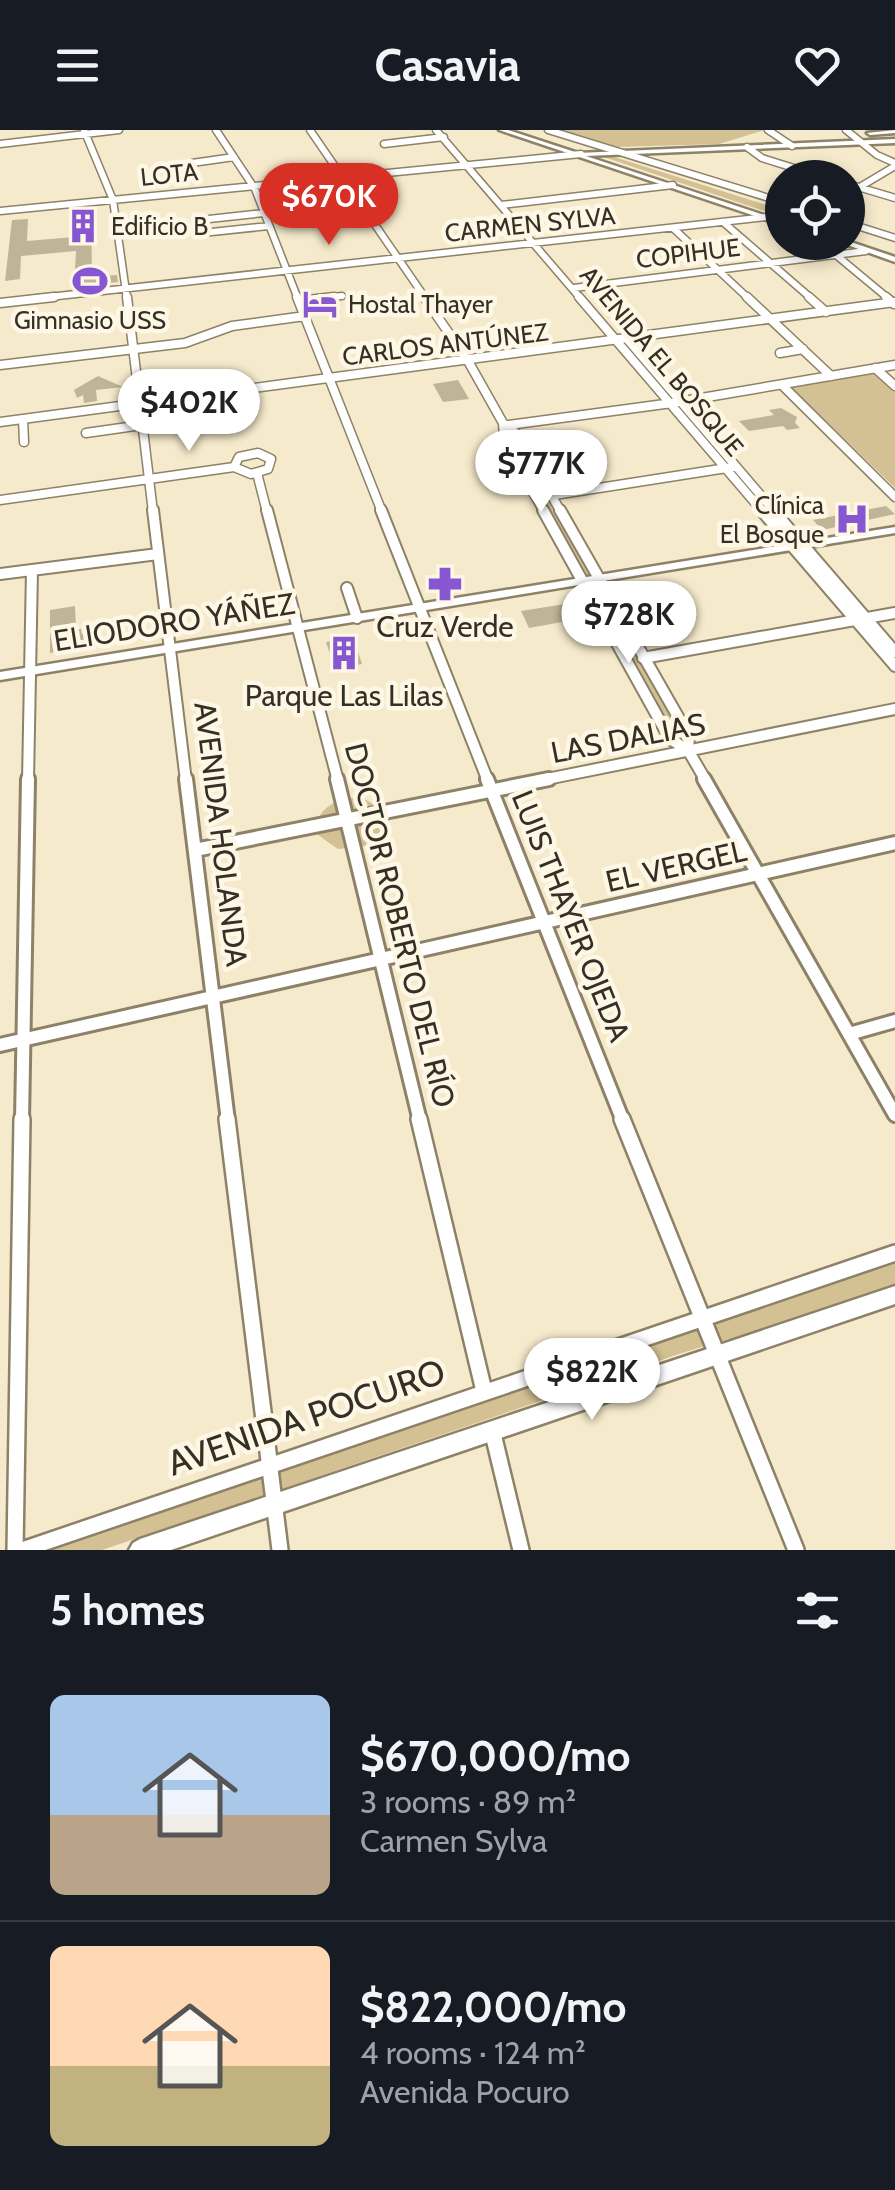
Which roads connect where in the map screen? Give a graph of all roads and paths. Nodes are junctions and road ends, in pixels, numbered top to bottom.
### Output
1 (119, 130) edge
2 (216, 130) edge
3 (310, 130) edge
4 (436, 130) edge
5 (502, 130) edge
6 (548, 130) edge
7 (768, 130) edge
8 (846, 130) edge
9 (895, 131) edge
10 (85, 132) edge
11 (446, 134) edge
12 (754, 138) dead end
13 (857, 139) junction
14 (840, 141) joint
15 (895, 141) edge
16 (0, 144) edge
17 (384, 144) dead end
18 (792, 146) junction
19 (747, 147) junction
20 (760, 147) junction
21 (608, 152) junction
22 (582, 154) junction
23 (234, 158) junction
24 (769, 160) edge
25 (192, 163) dead end
26 (895, 164) edge
27 (469, 165) junction
28 (340, 178) junction
29 (865, 183) edge
30 (673, 185) junction
31 (253, 186) junction
32 (865, 189) edge
33 (765, 197) edge
34 (895, 198) edge
35 (113, 200) junction
36 (505, 204) junction
37 (0, 211) edge
38 (264, 213) junction
39 (765, 217) edge
40 (765, 217) edge
41 (209, 219) dead end
42 (724, 222) junction
43 (269, 226) junction
44 (673, 228) junction
45 (865, 228) edge
46 (202, 233) dead end
47 (895, 238) edge
48 (540, 243) junction
49 (866, 251) edge
50 (396, 259) junction
51 (795, 260) edge
52 (842, 260) edge
53 (895, 260) edge
54 (770, 263) junction
55 (718, 270) junction
56 (287, 271) junction
57 (578, 287) junction
58 (126, 289) junction
59 (342, 296) dead end
60 (299, 301) junction
61 (0, 302) edge
62 (894, 303) edge
63 (826, 312) junction
64 (304, 316) junction
65 (772, 320) junction
66 (624, 340) junction
67 (803, 349) junction
68 (132, 350) junction
69 (780, 353) dead end
70 (468, 361) junction
71 (0, 365) edge
72 (895, 365) edge
73 (875, 368) junction
74 (831, 376) junction
75 (329, 379) junction
76 (782, 385) junction
77 (895, 386) edge
78 (676, 403) junction
79 (139, 404) junction
80 (23, 419) junction
81 (0, 422) edge
82 (506, 424) junction
83 (142, 426) junction
84 (86, 432) dead end
85 (24, 442) dead end
86 (234, 467) junction
87 (732, 468) junction
88 (257, 474) junction
89 (150, 479) junction
90 (552, 495) junction
91 (895, 497) edge
92 (536, 498) junction
93 (0, 500) edge
94 (895, 530) edge
95 (798, 546) junction
96 (158, 554) junction
97 (32, 570) junction
98 (0, 574) edge
99 (600, 578) junction
100 (584, 581) junction
101 (347, 588) dead end
102 (420, 608) junction
103 (895, 612) edge
104 (357, 618) junction
105 (861, 619) junction
106 (298, 628) junction
107 (170, 648) junction
108 (895, 652) edge
109 (647, 658) junction
110 (628, 661) junction
111 (895, 666) edge
112 (30, 672) junction
113 (0, 676) edge
114 (895, 709) edge
115 (688, 750) junction
116 (491, 790) junction
117 (348, 819) junction
118 (895, 842) edge
119 (195, 850) junction
120 (758, 873) junction
121 (543, 922) junction
122 (381, 959) junction
123 (213, 997) junction
124 (895, 1021) edge
125 (850, 1034) junction
126 (24, 1040) junction
127 (0, 1045) edge
128 (895, 1114) edge
129 (895, 1253) edge
130 (895, 1296) edge
131 (704, 1317) junction
132 (719, 1354) junction
133 (484, 1391) junction
134 (492, 1430) junction
135 (270, 1463) junction
136 (274, 1503) junction
137 (14, 1550) edge
138 (22, 1550) edge
139 (140, 1550) edge
140 (280, 1550) edge
141 (521, 1550) edge
142 (796, 1550) edge

1 - 10 street
2 - 23 street, LUIS THAYER OJEDA
3 - 28 street
4 - 11 street, AVENIDA EL BOSQUE
5 - 22 main road
6 - 21 street
7 - 18 street
8 - 13 street
9 - 13 main road
10 - 16 street
10 - 35 street, AVENIDA HOLANDA
11 - 17 street
11 - 27 street, AVENIDA EL BOSQUE
12 - 20 street
13 - 14 main road
13 - 15 main road
13 - 26 street
14 - 18 main road, LOTA
18 - 20 main road, LOTA
19 - 20 main road, LOTA
19 - 21 main road, LOTA
19 - 24 street
21 - 22 main road, LOTA
21 - 33 street
22 - 27 street, LOTA
22 - 30 main road
23 - 25 street
23 - 31 street, LUIS THAYER OJEDA
26 - 29 street
27 - 28 street, LOTA
27 - 36 street, AVENIDA EL BOSQUE
28 - 31 street, LOTA
28 - 50 street
30 - 36 street
30 - 39 main road
31 - 35 street, LOTA
31 - 38 street, LUIS THAYER OJEDA
32 - 34 street
35 - 37 street, LOTA
35 - 58 street, AVENIDA HOLANDA
36 - 48 street, AVENIDA EL BOSQUE
38 - 41 street
38 - 43 street, LUIS THAYER OJEDA
40 - 42 street, CARMEN SYLVA
42 - 44 street, CARMEN SYLVA
42 - 54 street
43 - 46 street
43 - 56 street, LUIS THAYER OJEDA
44 - 48 street, CARMEN SYLVA
44 - 55 street
45 - 47 street
48 - 50 street, CARMEN SYLVA
48 - 57 street, AVENIDA EL BOSQUE
49 - 53 main road
50 - 56 street, CARMEN SYLVA
50 - 70 street
51 - 54 street, COPIHUE
52 - 62 street
54 - 55 street, COPIHUE
54 - 63 street
55 - 57 street, COPIHUE
55 - 65 street
56 - 58 street, CARMEN SYLVA
56 - 60 street, LUIS THAYER OJEDA
57 - 66 street, AVENIDA EL BOSQUE
58 - 61 street, CARMEN SYLVA
58 - 68 street, AVENIDA HOLANDA
59 - 60 street
60 - 64 street, LUIS THAYER OJEDA
62 - 63 street, CARLOS ANTÚNEZ
63 - 65 street, CARLOS ANTÚNEZ
64 - 68 street
64 - 75 street, LUIS THAYER OJEDA
65 - 66 street, CARLOS ANTÚNEZ
65 - 67 street
66 - 70 street, CARLOS ANTÚNEZ
66 - 78 street, AVENIDA EL BOSQUE
67 - 69 street
67 - 74 street
68 - 71 street
68 - 79 street, AVENIDA HOLANDA
70 - 75 street, CARLOS ANTÚNEZ
70 - 82 street
72 - 73 street
73 - 74 street
73 - 77 street
74 - 76 street
75 - 79 street, CARLOS ANTÚNEZ
75 - 102 street, LUIS THAYER OJEDA
76 - 78 street
76 - 91 street
78 - 82 street
78 - 87 street, AVENIDA EL BOSQUE
79 - 80 street, CARLOS ANTÚNEZ
79 - 83 street, AVENIDA HOLANDA
80 - 81 street, CARLOS ANTÚNEZ
80 - 85 street
82 - 90 street
82 - 92 street
83 - 84 street
83 - 89 street, AVENIDA HOLANDA
86 - 88 street
86 - 88 street, DOCTOR ROBERTO DEL RÍO
86 - 89 street
87 - 90 street
87 - 95 street, AVENIDA EL BOSQUE
88 - 106 street, DOCTOR ROBERTO DEL RÍO
89 - 93 street
89 - 96 street, AVENIDA HOLANDA
90 - 92 street
90 - 99 street
92 - 100 street
94 - 95 main road, ELIODORO YÁÑEZ
95 - 99 main road, ELIODORO YÁÑEZ
95 - 105 street, AVENIDA EL BOSQUE
96 - 97 street
96 - 107 street, AVENIDA HOLANDA
97 - 98 street
97 - 112 street
99 - 100 main road, ELIODORO YÁÑEZ
99 - 109 street
100 - 102 main road, ELIODORO YÁÑEZ
100 - 110 street
101 - 104 street
102 - 104 main road, ELIODORO YÁÑEZ
102 - 116 street, LUIS THAYER OJEDA
103 - 105 street
104 - 106 main road, ELIODORO YÁÑEZ
105 - 108 street, AVENIDA EL BOSQUE
105 - 109 street
105 - 111 street, AVENIDA EL BOSQUE
106 - 107 main road, ELIODORO YÁÑEZ
106 - 117 street, DOCTOR ROBERTO DEL RÍO
107 - 112 main road, ELIODORO YÁÑEZ
107 - 119 street, AVENIDA HOLANDA
109 - 110 street
109 - 115 street
110 - 115 street
112 - 113 main road, ELIODORO YÁÑEZ
112 - 126 street
114 - 115 street, LAS DALIAS
115 - 116 street, LAS DALIAS
115 - 120 street
116 - 117 street, LAS DALIAS
116 - 121 street, LUIS THAYER OJEDA
117 - 119 street, LAS DALIAS
117 - 122 street, DOCTOR ROBERTO DEL RÍO
118 - 120 street, EL VERGEL
119 - 123 street, AVENIDA HOLANDA
120 - 121 street, EL VERGEL
120 - 125 street
121 - 122 street, EL VERGEL
121 - 131 street, LUIS THAYER OJEDA
122 - 123 street, EL VERGEL
122 - 133 street, DOCTOR ROBERTO DEL RÍO
123 - 126 street, EL VERGEL
123 - 135 street, AVENIDA HOLANDA
124 - 125 street
125 - 128 street
126 - 127 street, EL VERGEL
126 - 137 street
129 - 131 street, AVENIDA POCURO
130 - 132 main road
131 - 132 street, LUIS THAYER OJEDA
131 - 133 street, AVENIDA POCURO
132 - 134 main road
132 - 142 street, LUIS THAYER OJEDA
133 - 135 street, AVENIDA POCURO
134 - 136 main road
134 - 141 street
135 - 136 street, AVENIDA HOLANDA
135 - 138 street, AVENIDA POCURO
136 - 139 main road
136 - 140 street, AVENIDA HOLANDA

